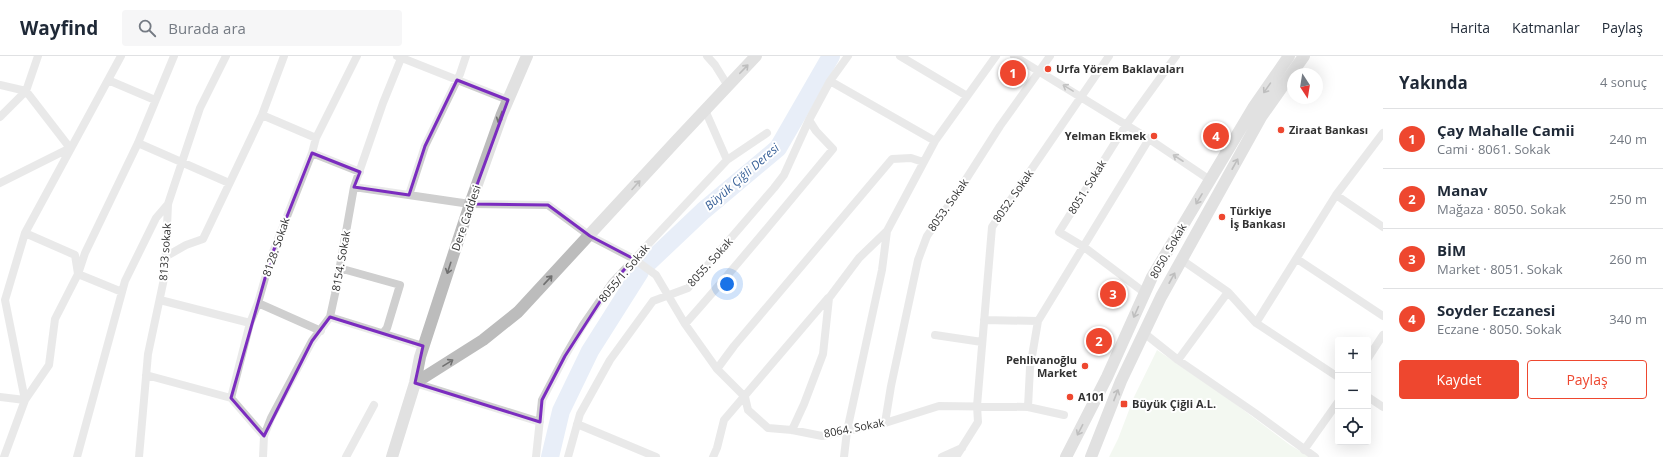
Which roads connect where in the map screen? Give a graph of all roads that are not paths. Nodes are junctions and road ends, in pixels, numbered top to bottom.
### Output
1 (38, 56) edge
2 (121, 56) edge
3 (174, 56) edge
4 (226, 56) edge
5 (284, 56) edge
6 (358, 56) edge
7 (400, 56) edge
8 (466, 56) edge
9 (527, 56) edge
10 (707, 56) edge
11 (756, 56) edge
12 (848, 56) edge
13 (900, 56) edge
14 (996, 56) edge
15 (1014, 56) edge
16 (1050, 56) edge
17 (1109, 56) edge
18 (1176, 56) edge
19 (1289, 56) edge
20 (1304, 56) edge
21 (1039, 71) junction
22 (108, 80) junction
23 (457, 80) junction
24 (830, 81) junction
25 (0, 85) edge
26 (728, 86) junction
27 (26, 91) junction
28 (967, 96) junction
29 (1081, 96) junction
30 (156, 100) junction
31 (508, 100) junction
32 (705, 110) junction
33 (262, 115) junction
34 (0, 117) edge
35 (809, 120) junction
36 (1126, 125) junction
37 (767, 133) dead end
38 (1382, 137) edge
39 (316, 138) junction
40 (1149, 139) junction
41 (935, 141) junction
42 (138, 143) junction
43 (70, 148) junction
44 (312, 153) junction
45 (727, 160) junction
46 (181, 162) junction
47 (923, 162) junction
48 (360, 172) junction
49 (1210, 180) junction
50 (0, 183) edge
51 (230, 183) junction
52 (354, 187) junction
53 (409, 195) junction
54 (1336, 195) junction
55 (168, 204) junction
56 (470, 204) junction
57 (1383, 227) edge
58 (887, 231) junction
59 (25, 233) junction
60 (590, 236) junction
61 (1084, 247) junction
62 (165, 257) junction
63 (1297, 259) junction
64 (635, 260) junction
65 (1182, 260) junction
66 (340, 268) junction
67 (78, 274) junction
68 (122, 292) junction
69 (1228, 292) junction
70 (1145, 293) junction
71 (668, 296) junction
72 (829, 298) junction
73 (2, 300) edge
74 (160, 300) junction
75 (258, 303) junction
76 (1383, 316) edge
77 (330, 317) junction
78 (984, 320) junction
79 (1038, 321) junction
80 (250, 323) junction
81 (1256, 323) junction
82 (685, 324) junction
83 (321, 331) junction
84 (383, 333) junction
85 (1144, 333) junction
86 (935, 335) dead end
87 (1383, 335) edge
88 (982, 342) junction
89 (423, 346) junction
90 (1371, 353) edge
91 (1178, 360) junction
92 (717, 369) junction
93 (146, 375) junction
94 (1335, 375) edge
95 (415, 383) junction
96 (0, 397) edge
97 (745, 397) junction
98 (231, 398) junction
99 (1371, 399) edge
100 (26, 400) junction
101 (374, 405) dead end
102 (977, 406) junction
103 (1335, 406) edge
104 (1028, 407) junction
105 (1383, 407) edge
106 (1064, 415) dead end
107 (540, 422) junction
108 (885, 423) junction
109 (577, 424) junction
110 (792, 430) junction
111 (847, 431) junction
112 (264, 436) junction
113 (962, 448) junction
114 (1304, 450) junction
115 (4, 457) edge
116 (77, 457) edge
117 (139, 457) edge
118 (263, 457) edge
119 (346, 457) edge
120 (392, 457) edge
121 (536, 457) edge
122 (568, 457) edge
123 (656, 457) edge
124 (713, 457) edge
125 (844, 457) edge
126 (942, 457) edge
127 (956, 457) edge
128 (1066, 457) edge
129 (1091, 457) edge
130 (1315, 457) edge

1 - 27 street
2 - 22 street
3 - 30 street
4 - 46 street, 8133 sokak
5 - 33 street
6 - 39 street, 8128. Sokak
7 - 23 street
7 - 48 street, 8154. Sokak
8 - 23 street
9 - 31 street, Dere Caddesi
10 - 26 street
26 -> 11 street
12 - 24 street, 8055. Sokak
13 - 28 street
14 - 28 street
15 - 21 street
16 - 21 street, 8053. Sokak
17 - 29 street, 8052. Sokak
18 - 36 street, 8051. Sokak
19 -> 49 street, 8050. Sokak
65 -> 20 street, 8050. Sokak
29 -> 21 street
21 - 108 street, 8053. Sokak
22 - 30 street
22 - 43 street
23 - 31 street
23 - 53 street
24 - 35 street, 8055. Sokak
24 - 41 street
25 - 27 street
26 - 32 street
27 - 34 street
27 - 43 street
28 - 41 street
29 - 36 street
29 - 78 street, 8052. Sokak
30 - 42 street
31 -> 56 street, Dere Caddesi
32 - 45 street
60 -> 32 street
33 - 39 street
33 - 51 street
35 - 71 street, 8055. Sokak
35 - 82 street
36 - 40 street
36 - 61 street, 8051. Sokak
37 - 45 street, 8055/1. Sokak
38 - 54 street
39 - 44 street, 8128. Sokak
49 -> 40 street
40 - 61 street
41 - 47 street
42 - 46 street
42 - 67 street
43 - 50 street
43 - 59 street
44 - 48 street
44 - 75 street, 8128. Sokak
45 - 64 street, 8055/1. Sokak
46 - 51 street
46 - 55 street, 8133 sokak
47 - 58 street
47 - 92 street
48 - 52 street, 8154. Sokak
49 -> 70 street, 8050. Sokak
51 - 62 street
52 - 53 street, 8064. Sokak
52 - 66 street, 8154. Sokak
53 - 56 street, 8064. Sokak
54 - 57 street
54 - 63 street
55 - 62 street, 8133 sokak
55 - 68 street
56 - 60 street, 8064. Sokak
56 -> 89 street, Dere Caddesi
58 - 72 street
58 - 111 street
59 - 67 street
59 - 73 street
60 - 64 street, 8064. Sokak
95 -> 60 street
61 - 70 street, 8051. Sokak
61 - 79 street
62 - 74 street, 8133 sokak
63 - 76 street
63 - 81 street
64 - 71 street, 8064. Sokak
64 - 107 street, 8055/1. Sokak
65 - 69 street
85 -> 65 street, 8050. Sokak
66 - 77 street, 8154. Sokak
66 - 84 street
67 - 68 street
67 - 100 street
68 - 116 street
69 - 81 street
69 - 91 street
70 -> 128 street, 8050. Sokak
71 - 82 street, 8064. Sokak
71 - 109 street, 8055. Sokak
72 - 97 street
72 - 110 street
73 - 100 street
74 - 80 street
74 - 93 street, 8133 sokak
75 - 80 street, 8128. Sokak
75 - 83 street
77 - 83 street, 8154. Sokak
77 - 84 street
78 - 79 street
78 - 88 street, 8052. Sokak
79 - 104 street
80 - 98 street, 8128. Sokak
81 - 94 street
82 - 92 street, 8064. Sokak
83 - 112 street, 8154. Sokak
84 - 89 street
85 - 91 street
129 -> 85 street, 8050. Sokak
86 - 88 street
87 - 90 street
88 - 102 street, 8052. Sokak
89 - 95 street, Dere Caddesi
91 - 114 street
92 - 97 street, 8064. Sokak
93 - 98 street
93 - 117 street, 8133 sokak
95 - 107 street
95 - 120 street, Dere Caddesi
96 - 100 street
97 - 110 street, 8064. Sokak
97 - 124 street
98 - 112 street
99 - 105 street
100 - 115 street
101 - 119 street
102 - 104 street, 8064. Sokak
102 - 108 street, 8064. Sokak
102 - 113 street, 8052. Sokak
103 - 114 street
104 - 106 street, 8064. Sokak
107 - 121 street, 8055/1. Sokak
108 - 111 street, 8064. Sokak
109 - 122 street, 8055. Sokak
109 - 123 street
110 - 111 street, 8064. Sokak
111 - 125 street
112 - 118 street, 8154. Sokak
113 - 126 street
113 - 127 street, 8052. Sokak
114 - 130 street

